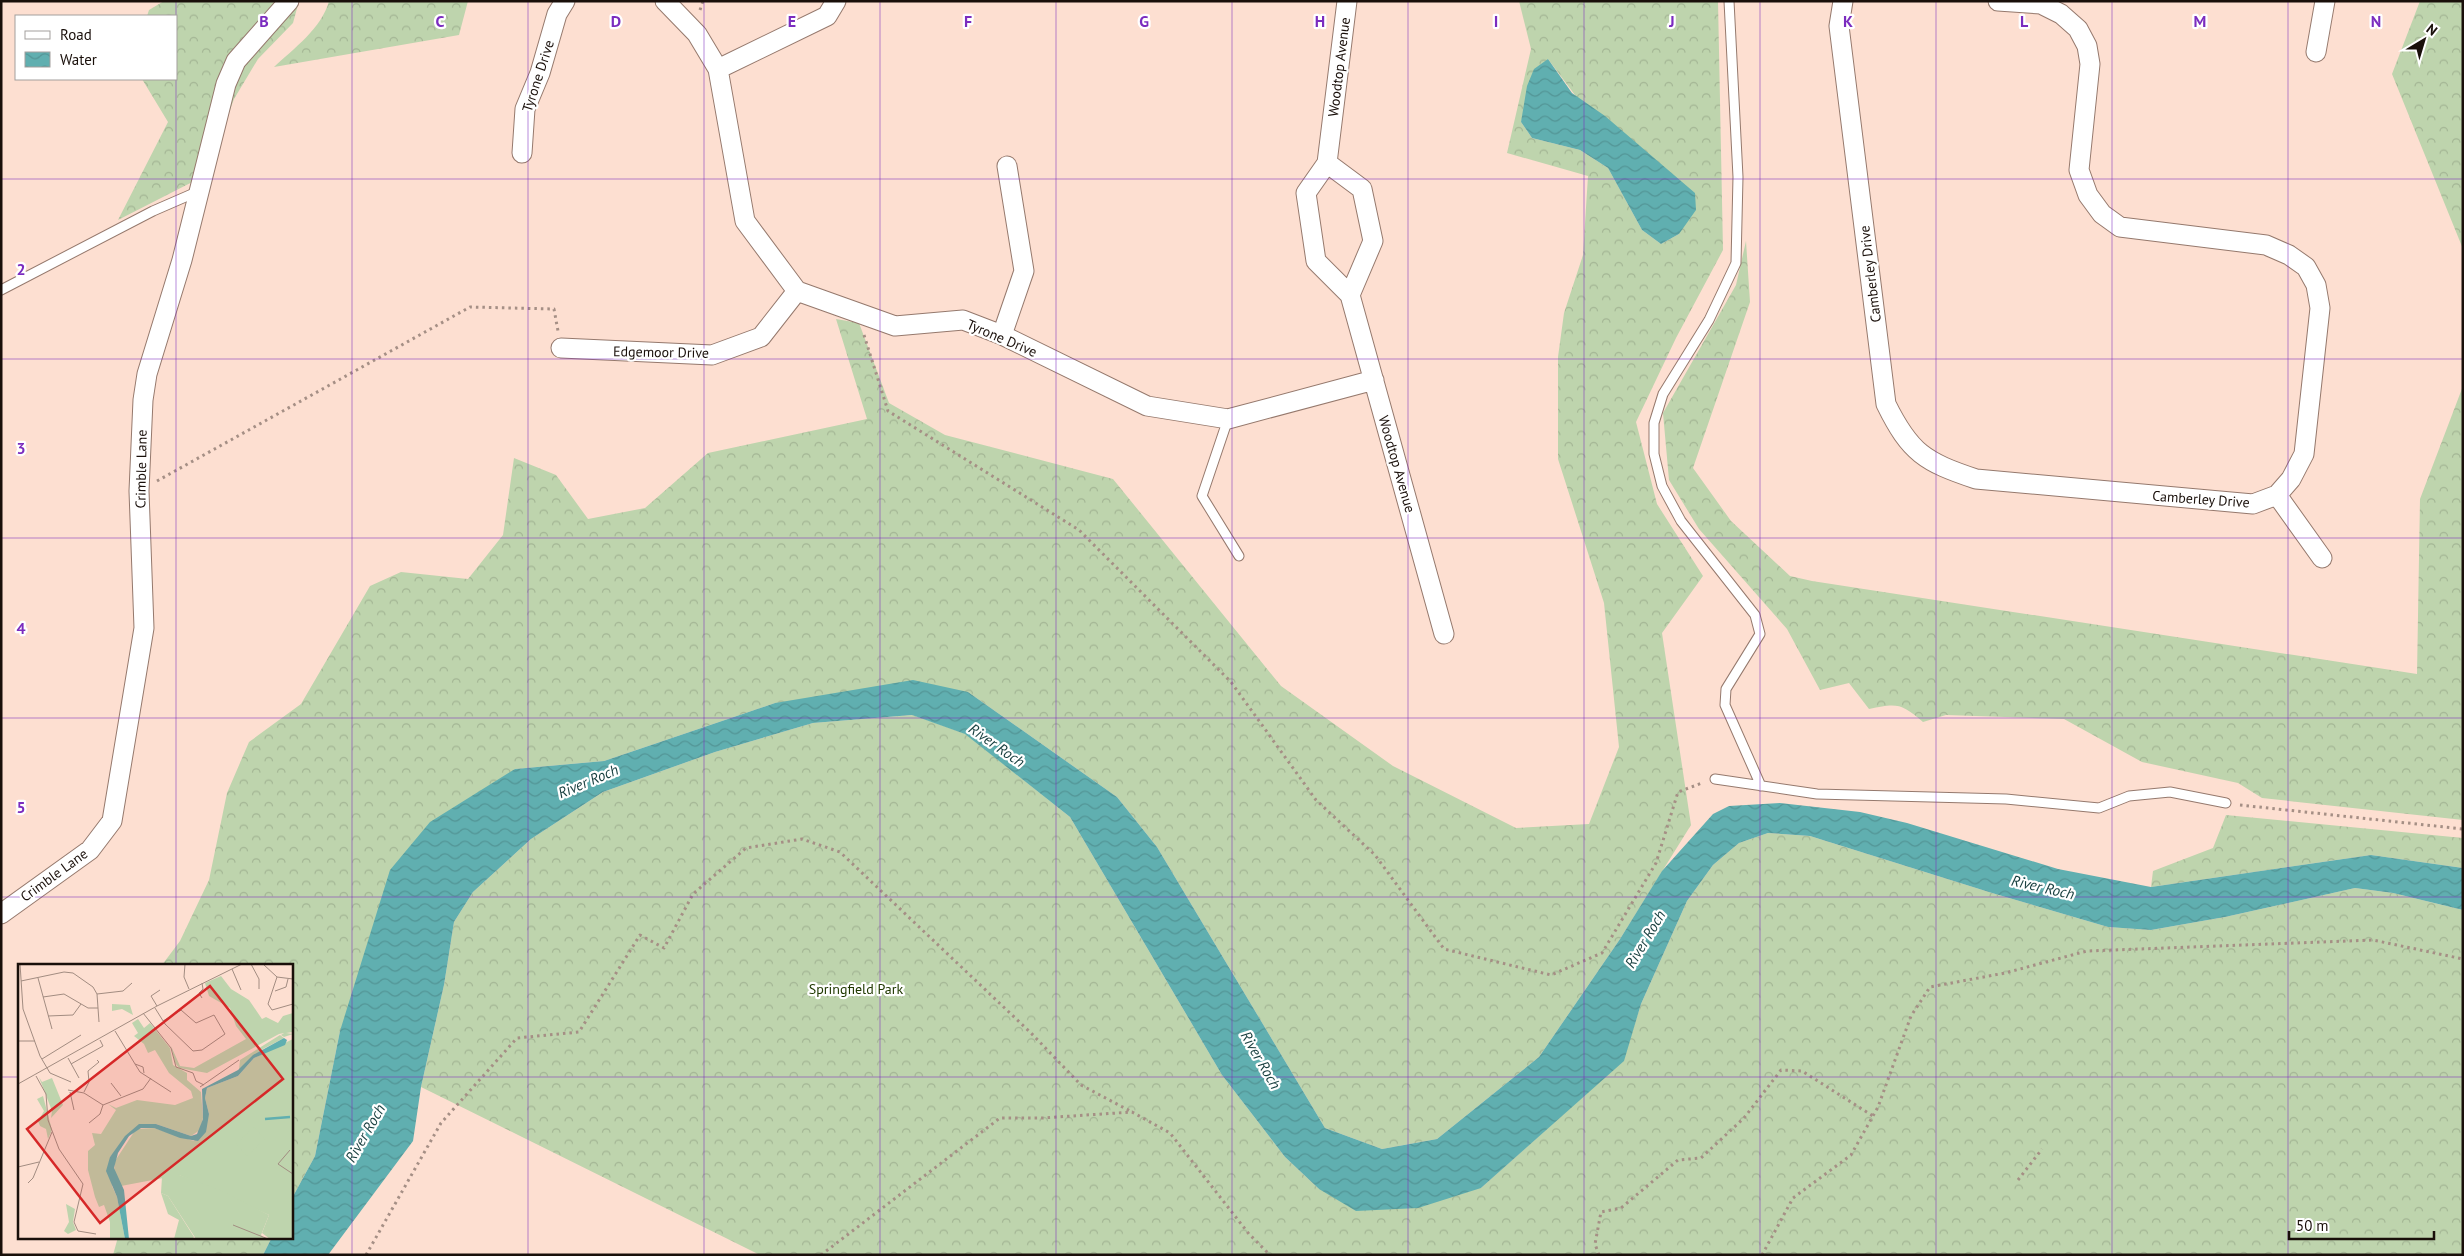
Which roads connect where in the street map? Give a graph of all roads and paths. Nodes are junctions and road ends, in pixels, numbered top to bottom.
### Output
1 (289, 1) edge
2 (565, 1) edge
3 (665, 1) edge
4 (836, 1) edge
5 (1348, 1) edge
6 (1729, 1) edge
7 (1843, 1) edge
8 (1998, 1) edge
9 (2325, 1) edge
10 (2316, 52) dead end
11 (718, 69) junction
12 (522, 153) dead end
13 (1327, 162) junction
14 (1007, 166) dead end
15 (200, 191) junction
16 (1, 290) edge
17 (797, 291) junction
18 (1350, 295) junction
19 (856, 311) junction
20 (1002, 335) junction
21 (561, 348) joint
22 (1374, 380) junction
23 (1228, 419) junction
24 (139, 491) junction
25 (2277, 495) junction
26 (1239, 556) dead end
27 (2323, 559) dead end
28 (1444, 634) dead end
29 (1714, 779) joint
30 (1761, 786) junction
31 (2226, 803) joint
32 (2463, 829) edge
33 (1, 914) edge
34 (2463, 959) edge
35 (1132, 1112) junction
36 (1873, 1116) junction
37 (2042, 1149) dead end
38 (2018, 1180) dead end
39 (366, 1255) edge
40 (821, 1255) edge
41 (1270, 1255) edge
42 (1599, 1255) edge
43 (1762, 1255) edge

1 - 15 street, Crimble Lane
2 - 12 street, Tyrone Drive
3 - 11 street
4 - 11 street
5 - 13 street, Woodtop Avenue
6 - 30 lane
7 - 25 street, Camberley Drive
8 - 25 street, Camberley Drive
9 - 10 street
11 - 17 street
13 - 18 street, Woodtop Avenue
13 - 18 street
14 - 20 street
15 - 16 lane
15 - 24 street, Crimble Lane
17 - 19 street, Tyrone Drive
17 - 21 street, Edgemoor Drive
18 - 22 street, Woodtop Avenue
19 - 20 street, Tyrone Drive
19 - 29 path
20 - 23 street, Tyrone Drive
21 - 24 path
22 - 23 street, Tyrone Drive
22 - 28 street, Woodtop Avenue
23 - 26 lane
24 - 33 street, Crimble Lane
25 - 27 street
29 - 30 lane
30 - 31 lane
31 - 32 path
34 - 36 path
35 - 39 path
35 - 40 path
35 - 41 path
36 - 42 path
36 - 43 path
37 - 38 path

